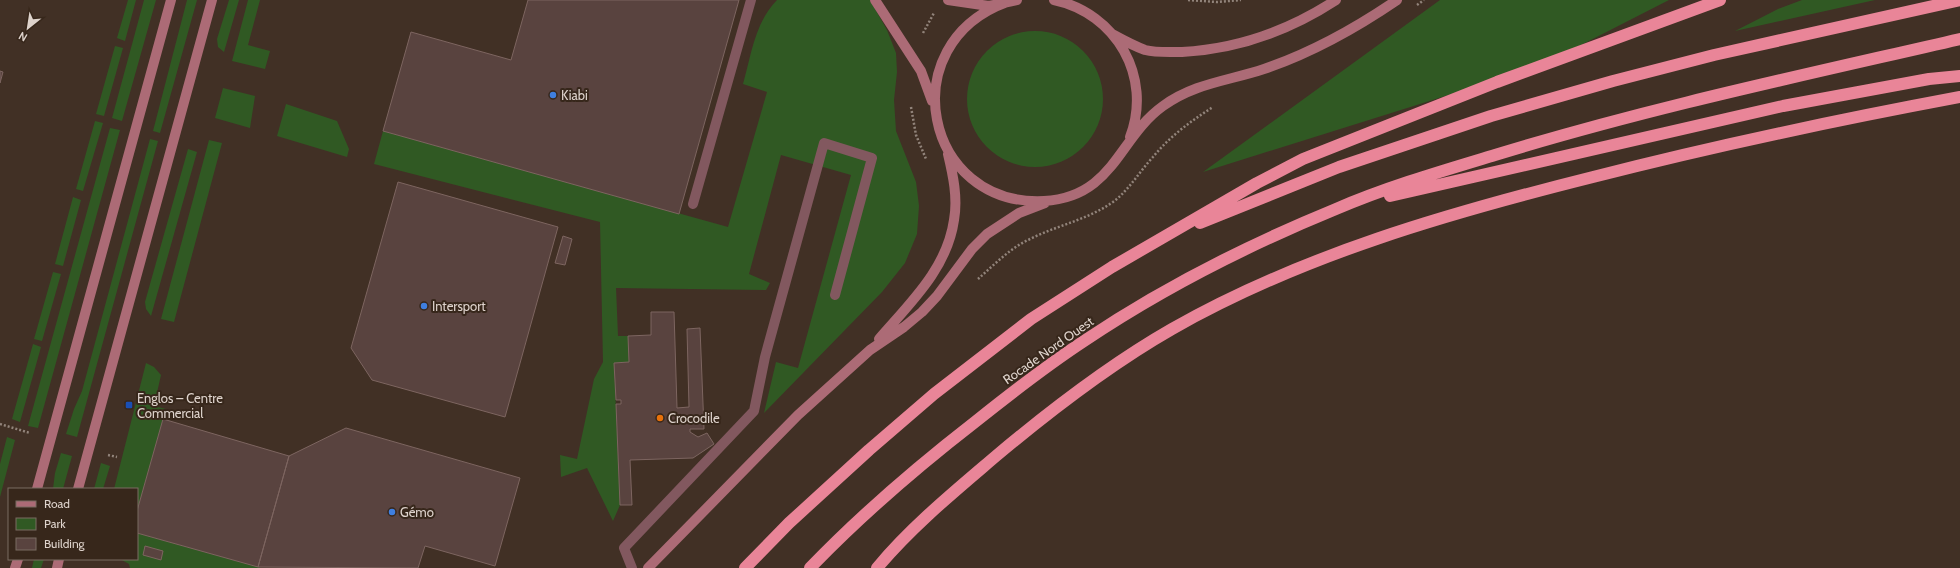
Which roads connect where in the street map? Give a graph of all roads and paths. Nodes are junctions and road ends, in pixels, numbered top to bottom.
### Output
1 (171, 0) edge
2 (212, 0) edge
3 (751, 0) edge
4 (875, 0) edge
5 (948, 0) edge
6 (1054, 0) edge
7 (1188, 0) edge
8 (1241, 0) edge
9 (1336, 0) edge
10 (1397, 0) edge
11 (1424, 0) edge
12 (1720, 0) edge
13 (1960, 0) edge
14 (1012, 1) edge
15 (938, 7) dead end
16 (1413, 8) dead end
17 (1112, 34) junction
18 (1960, 39) edge
19 (915, 63) junction
20 (1960, 76) edge
21 (1960, 97) edge
22 (1220, 104) dead end
23 (911, 105) dead end
24 (935, 109) junction
25 (947, 149) junction
26 (1123, 152) junction
27 (928, 165) dead end
28 (1060, 198) junction
29 (693, 204) dead end
30 (1338, 208) junction
31 (1156, 242) junction
32 (976, 281) dead end
33 (835, 295) dead end
34 (870, 350) junction
35 (37, 488) edge
36 (78, 488) edge
37 (632, 568) edge
38 (648, 568) edge
39 (745, 568) edge
40 (810, 568) edge
41 (877, 568) edge

1 - 35 main road
2 - 36 main road
3 - 29 lane
4 - 19 main road
5 - 14 main road
6 - 17 main road
7 - 8 path
9 - 17 main road
10 - 26 main road
11 - 16 path
12 - 31 highway
13 - 31 highway
14 - 24 main road
15 - 19 path
17 - 26 main road
18 - 30 highway
19 - 24 main road
20 - 30 highway
21 - 41 highway
22 - 32 path
23 - 27 path
24 - 25 main road
25 - 28 main road
25 - 34 main road
26 - 28 main road
28 - 34 main road
30 - 40 highway, Rocade Nord Ouest
31 - 39 highway
33 - 37 lane
34 - 38 main road

